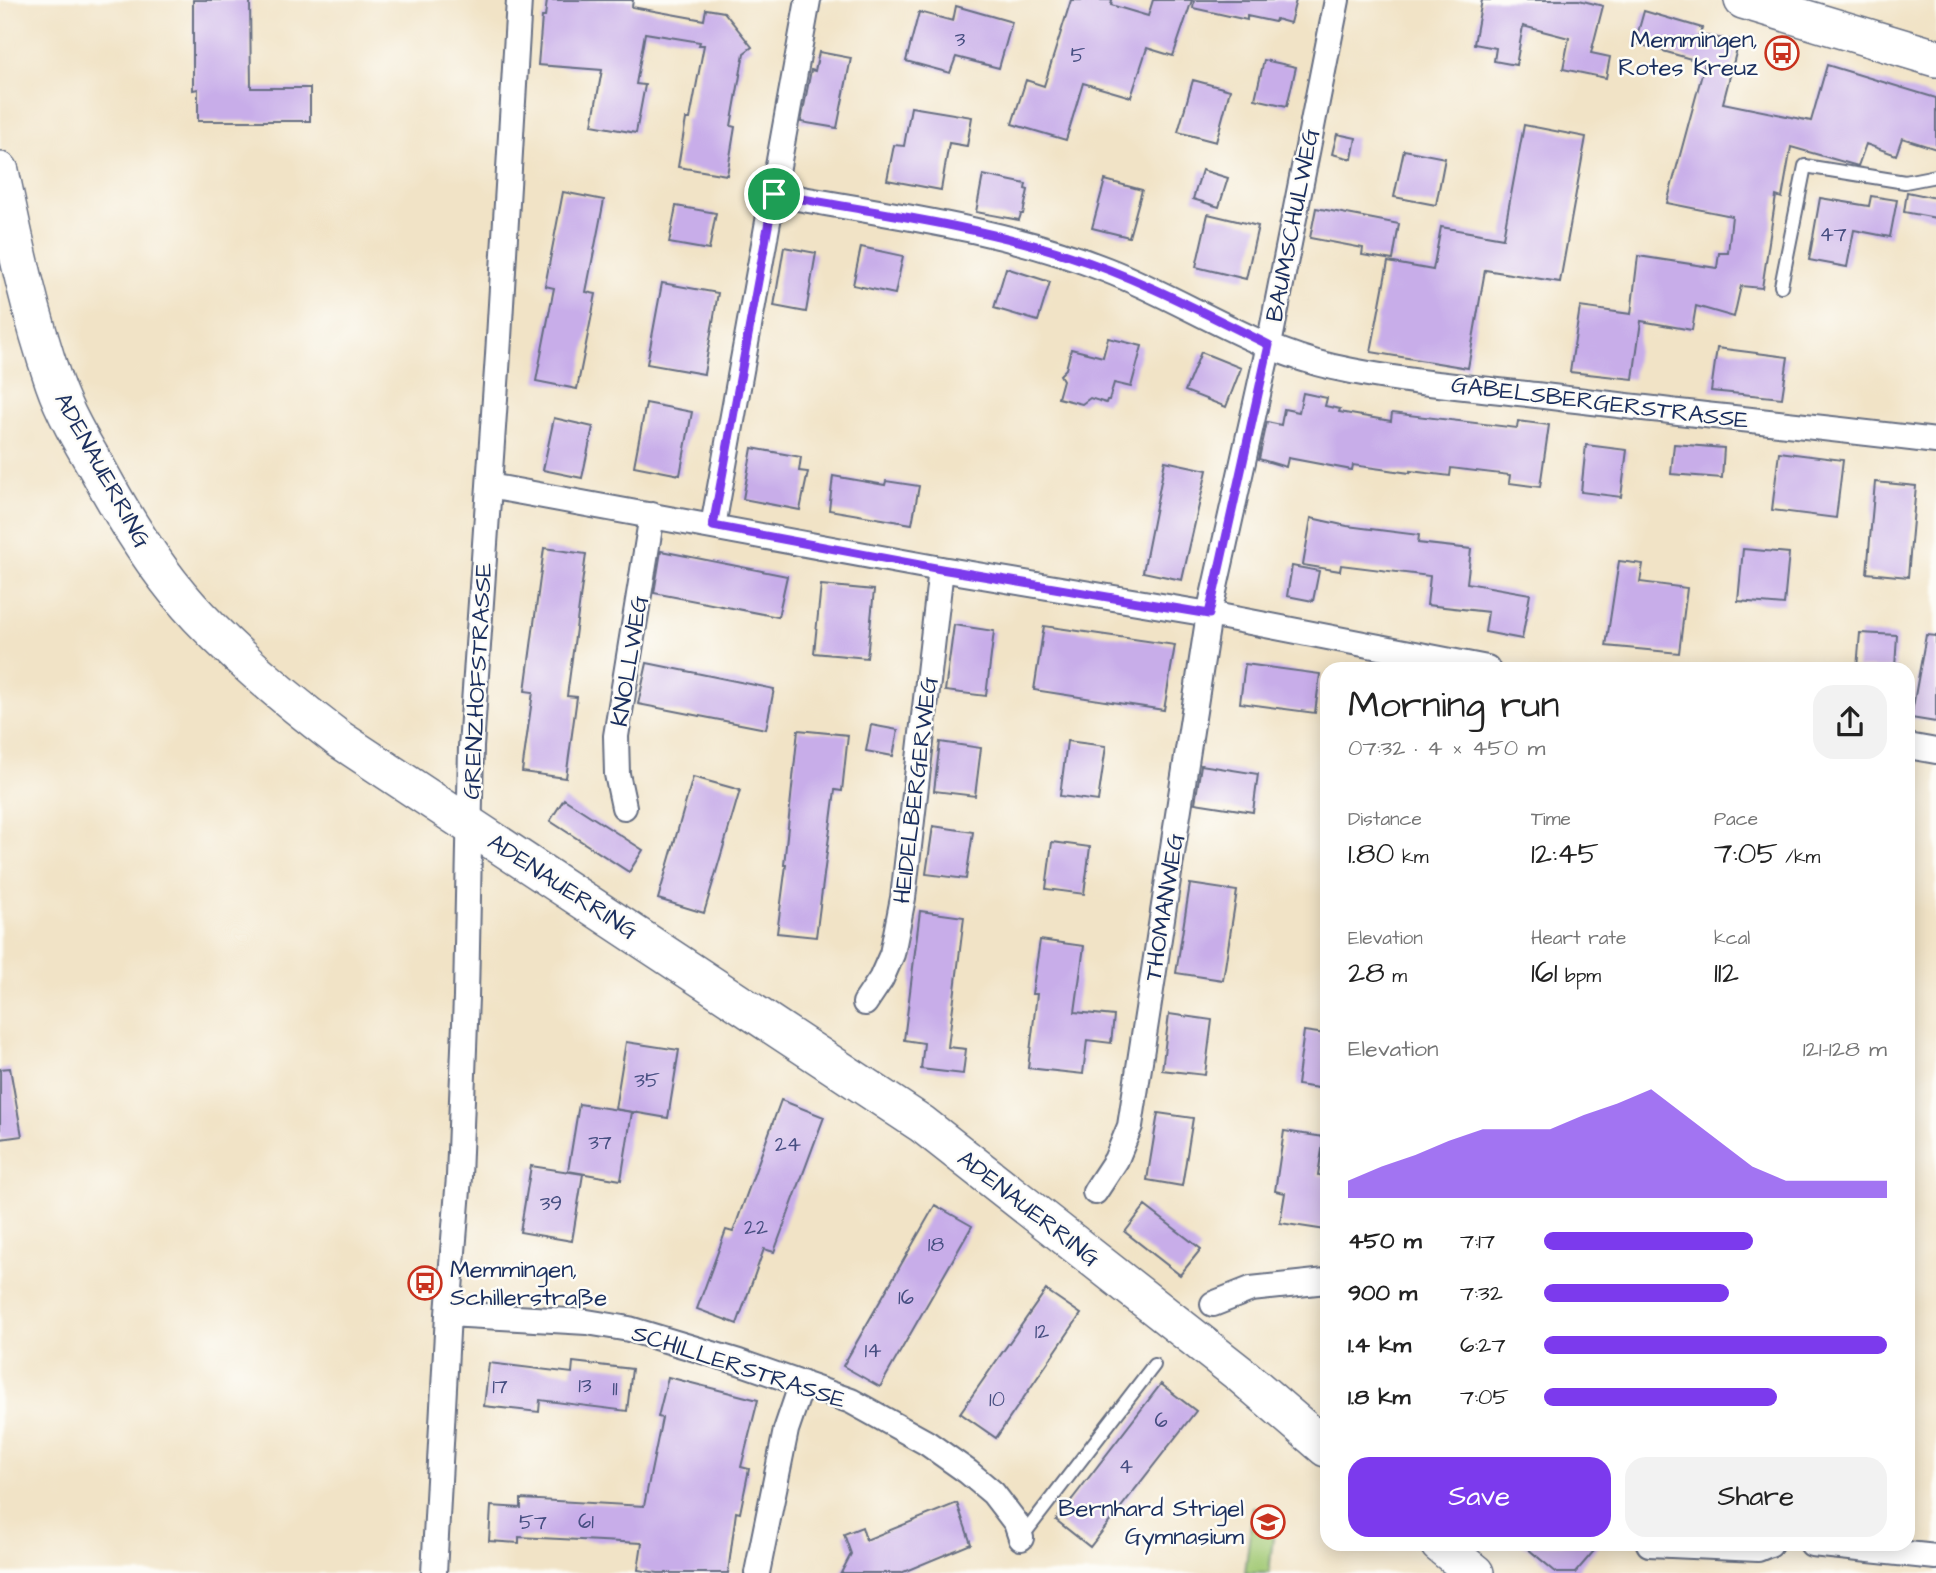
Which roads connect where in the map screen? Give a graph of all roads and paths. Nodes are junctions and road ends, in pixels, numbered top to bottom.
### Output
1 (519, 0) edge
2 (808, 0) edge
3 (1337, 0) edge
4 (1743, 0) edge
5 (1936, 58) edge
6 (0, 171) edge
7 (1936, 176) edge
8 (774, 194) junction
9 (1781, 286) dead end
10 (1269, 345) junction
11 (1936, 440) edge
12 (489, 486) junction
13 (652, 516) junction
14 (713, 526) junction
15 (941, 569) junction
16 (1209, 614) junction
17 (1456, 662) edge
18 (1915, 747) edge
19 (1936, 751) edge
20 (624, 807) dead end
21 (469, 825) junction
22 (865, 1003) dead end
23 (1096, 1192) dead end
24 (1320, 1282) edge
25 (1213, 1304) dead end
26 (448, 1314) junction
27 (1154, 1366) dead end
28 (802, 1383) junction
29 (1320, 1443) edge
30 (1021, 1538) joint
31 (1448, 1551) edge
32 (1879, 1551) edge
33 (1936, 1557) edge
34 (434, 1573) edge
35 (757, 1573) edge
36 (1475, 1573) edge

1 - 12 street, GRENZHOFSTRASSE
2 - 8 street
3 - 10 street, BAUMSCHULWEG
4 - 5 main road
6 - 21 main road, ADENAUERRING
7 - 9 lane
8 - 10 street, GABELSBERGERSTRASSE
8 - 14 street
10 - 11 street, GABELSBERGERSTRASSE
10 - 16 street, BAUMSCHULWEG
12 - 13 street
12 - 21 street, GRENZHOFSTRASSE
13 - 14 street
13 - 20 street, KNOLLWEG
14 - 15 street
15 - 16 street
15 - 22 street, HEIDELBERGERWEG
16 - 17 street
16 - 23 street, THOMANWEG
18 - 19 street
21 - 26 street, GRENZHOFSTRASSE
21 - 29 main road, ADENAUERRING
24 - 25 street
26 - 28 street, SCHILLERSTRASSE
26 - 34 street, GRENZHOFSTRASSE
27 - 30 lane
28 - 30 street, SCHILLERSTRASSE
28 - 35 street
31 - 36 main road
32 - 33 street

